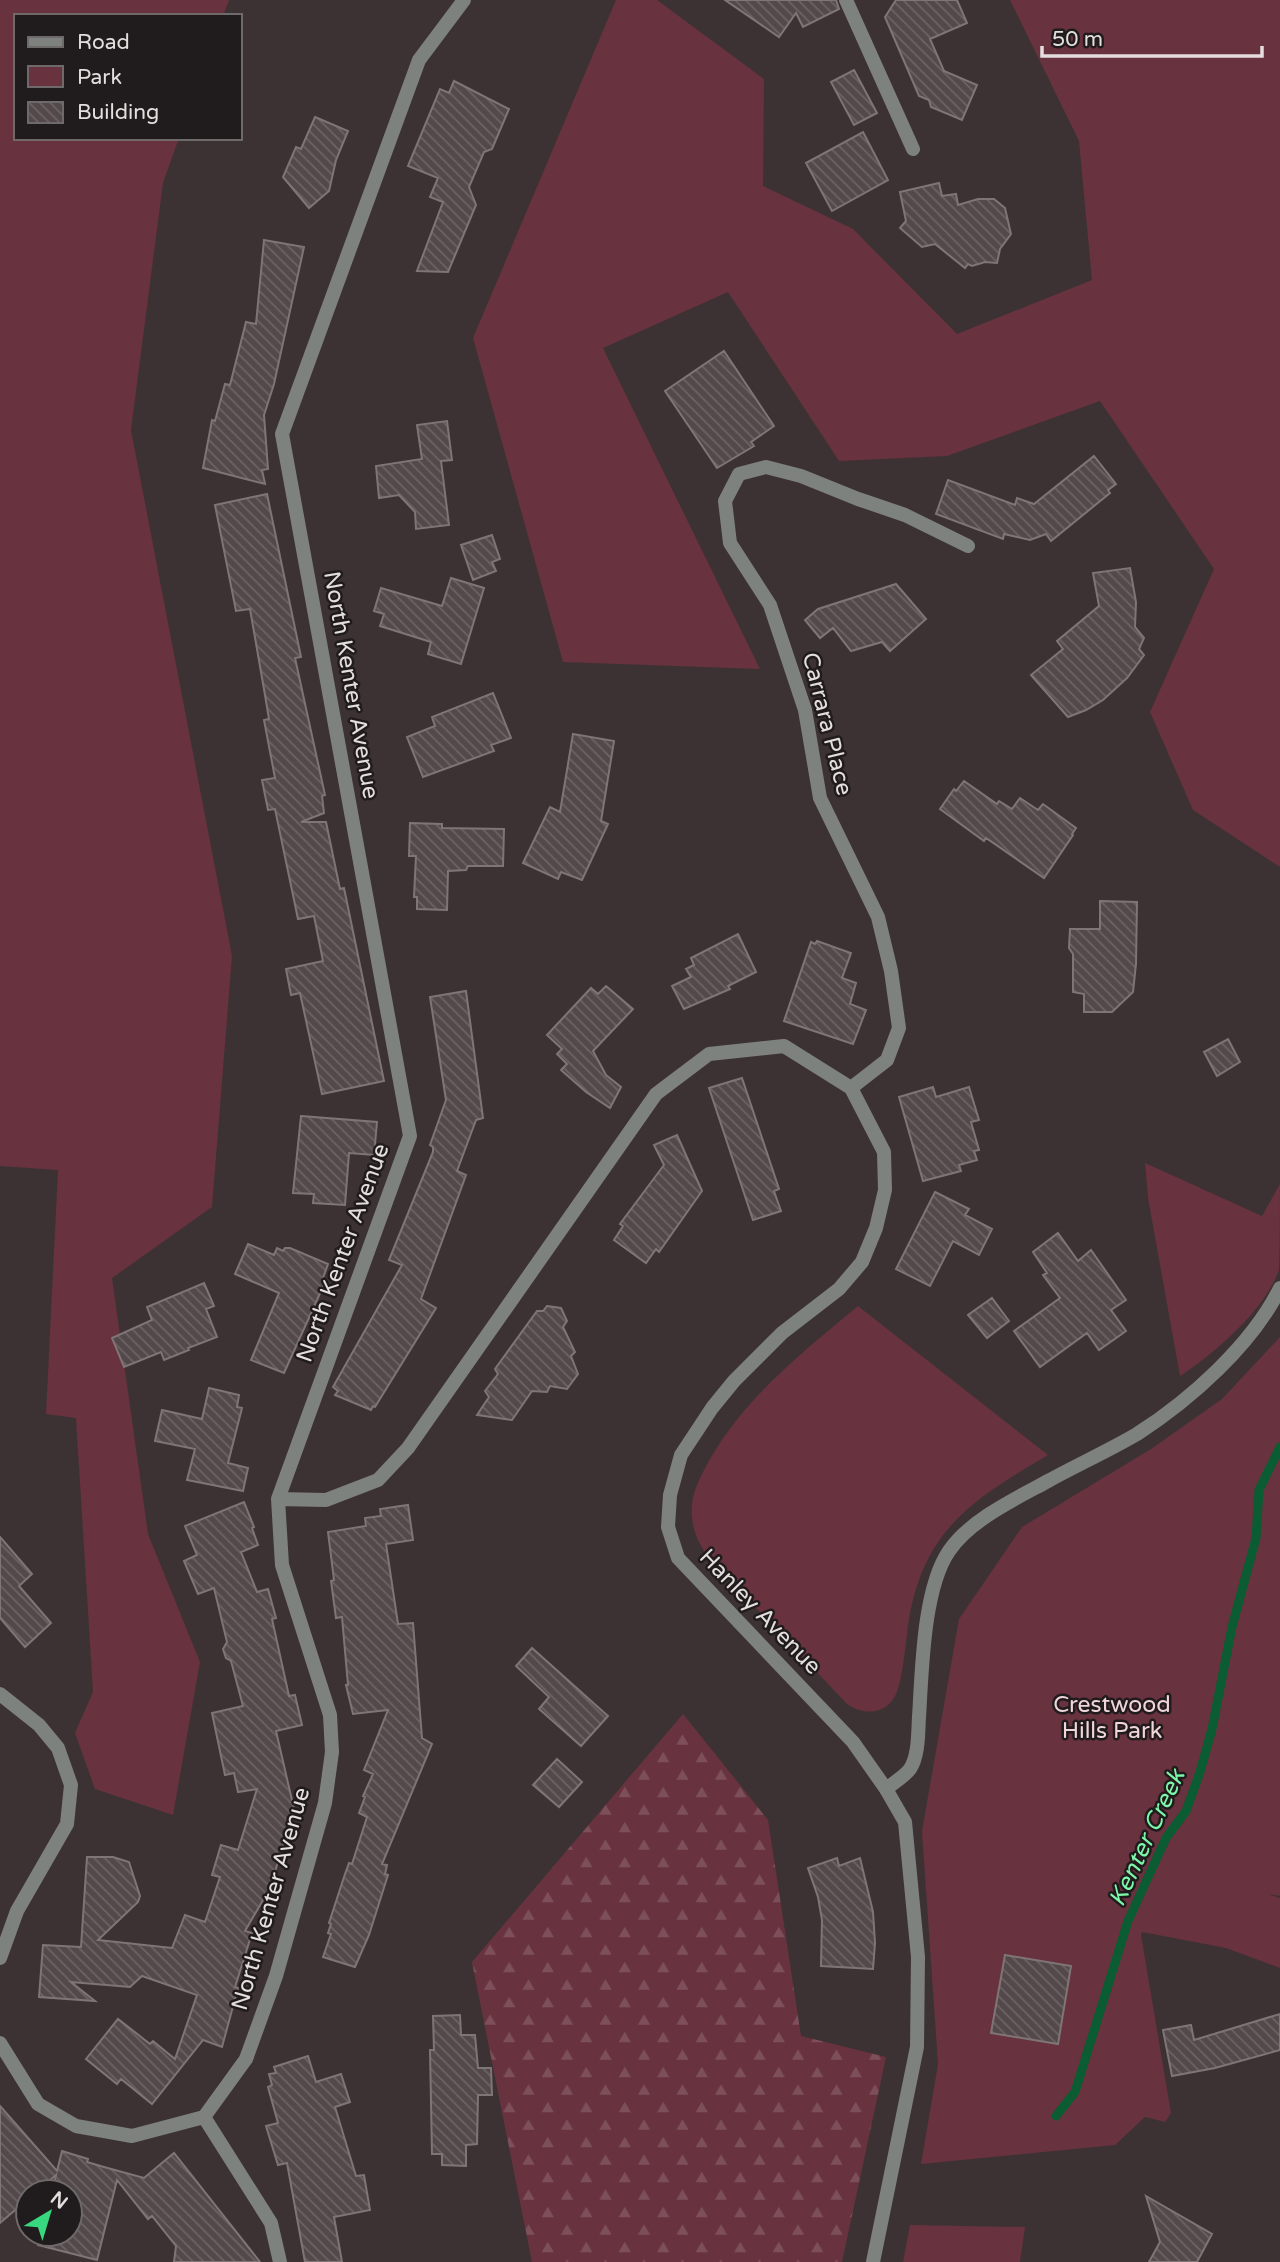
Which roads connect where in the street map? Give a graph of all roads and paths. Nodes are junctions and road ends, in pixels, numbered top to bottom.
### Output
1 (464, 0) edge
2 (846, 0) edge
3 (913, 149) dead end
4 (968, 546) dead end
5 (851, 1088) junction
6 (1280, 1288) edge
7 (278, 1499) junction
8 (0, 1694) edge
9 (886, 1789) junction
10 (0, 1958) edge
11 (0, 2043) edge
12 (204, 2117) junction
13 (280, 2262) edge
14 (873, 2262) edge

1 - 7 street, North Kenter Avenue
2 - 3 street
4 - 5 street, Carrara Place
5 - 7 street
5 - 9 street, Hanley Avenue
6 - 9 street
7 - 12 street, North Kenter Avenue
8 - 10 street
9 - 14 street, Hanley Avenue
11 - 12 street
12 - 13 street

